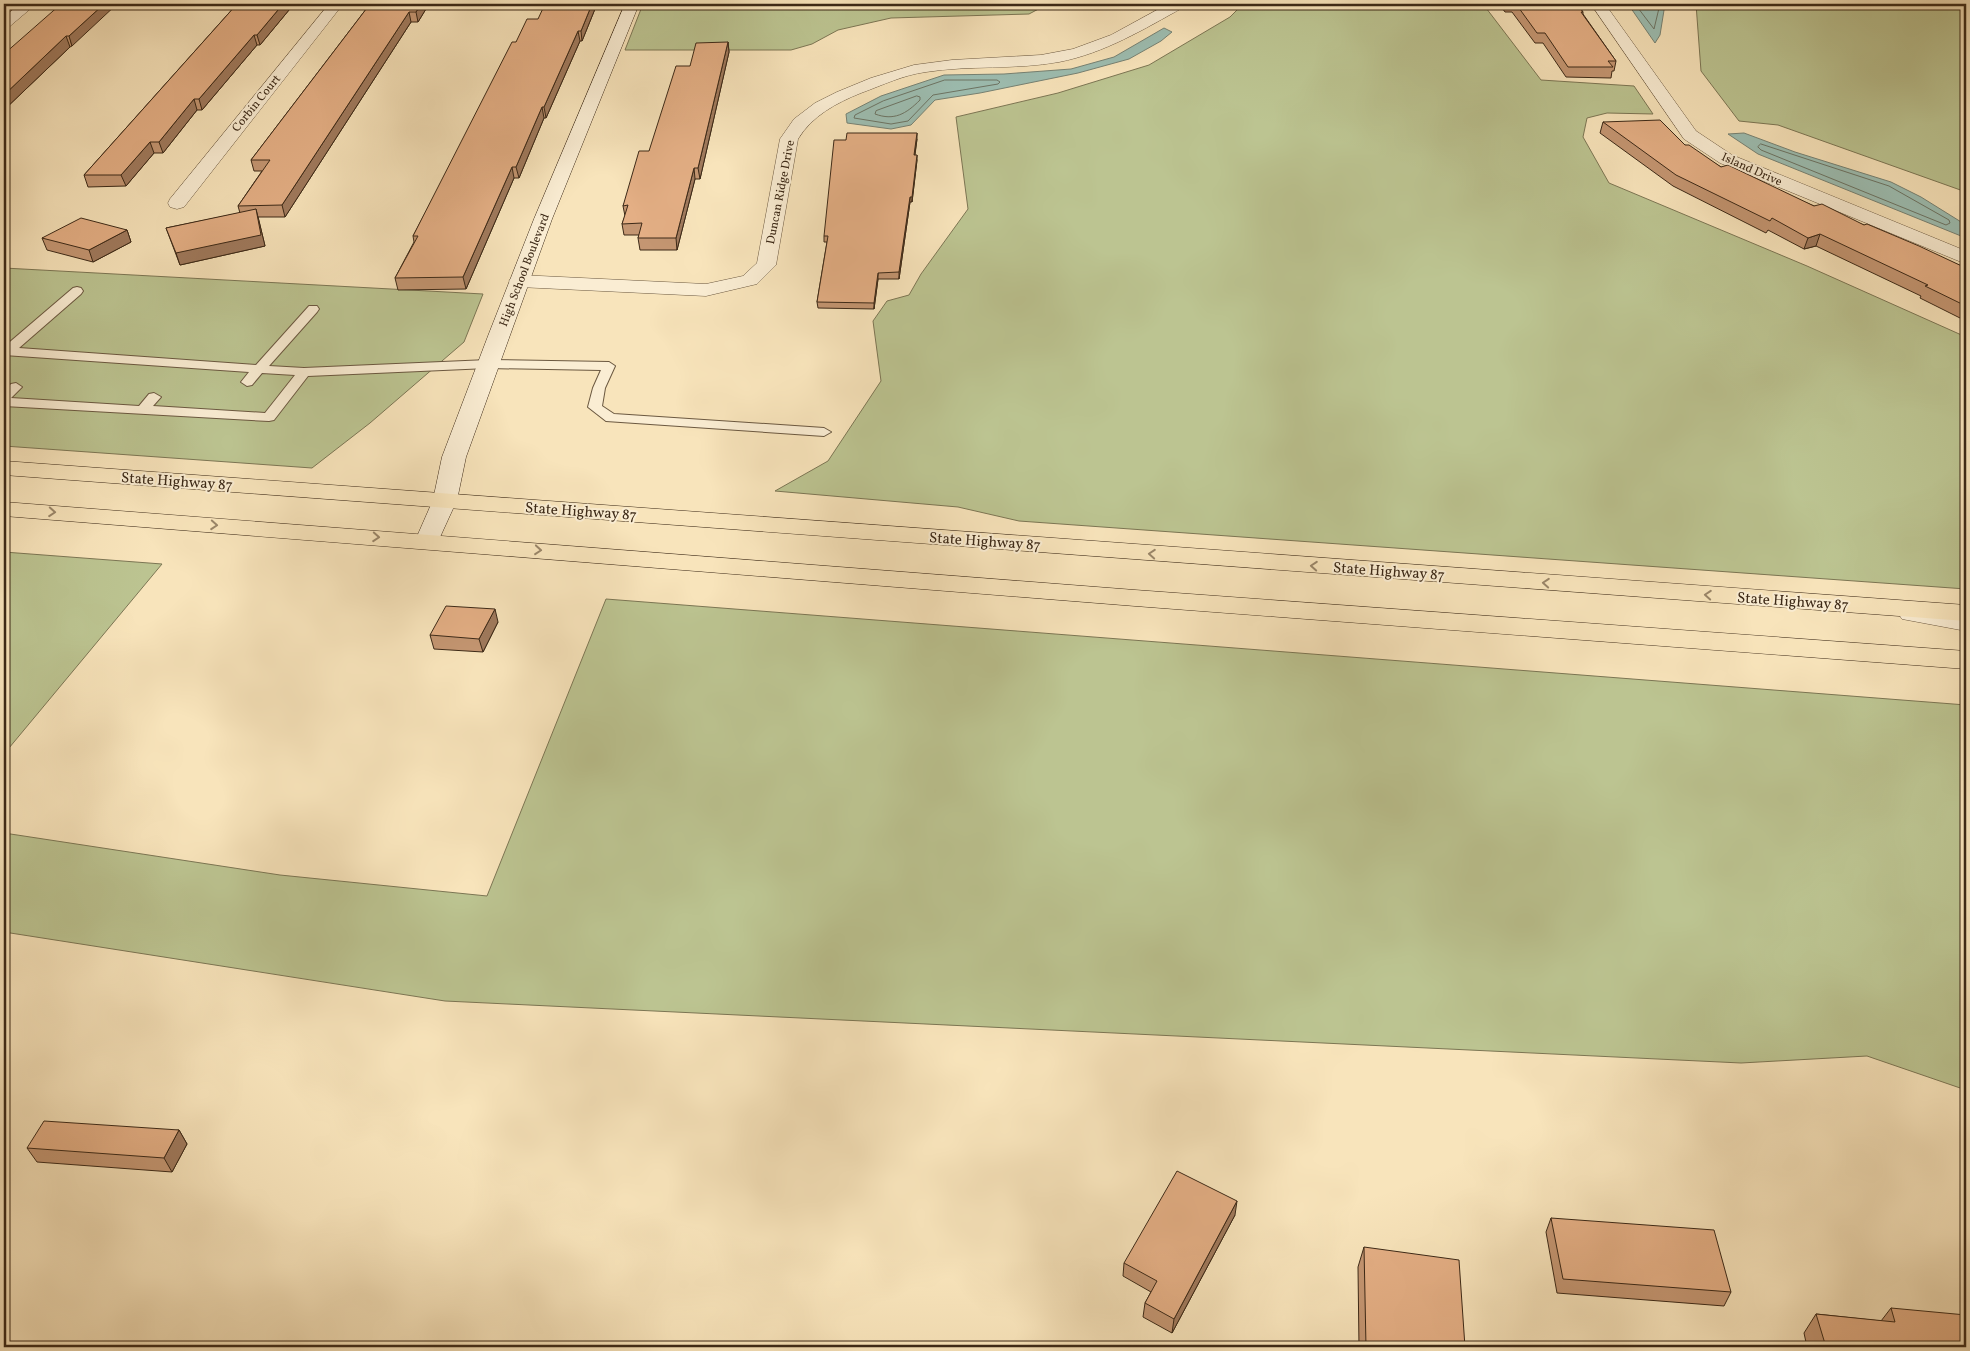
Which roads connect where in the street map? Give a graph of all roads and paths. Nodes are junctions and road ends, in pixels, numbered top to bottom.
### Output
1 (29, 4) edge
2 (336, 4) edge
3 (632, 4) edge
4 (1179, 4) edge
5 (1598, 4) edge
6 (4, 24) edge
7 (177, 202) dead end
8 (1966, 258) edge
9 (519, 281) junction
10 (78, 291) dead end
11 (312, 309) dead end
12 (5, 351) edge
13 (51, 354) junction
14 (84, 357) junction
15 (118, 359) junction
16 (153, 361) junction
17 (185, 364) junction
18 (488, 364) junction
19 (219, 366) junction
20 (36, 368) dead end
21 (259, 369) junction
22 (70, 370) dead end
23 (105, 372) dead end
24 (304, 372) junction
25 (139, 375) dead end
26 (172, 377) dead end
27 (207, 379) dead end
28 (247, 382) dead end
29 (16, 387) dead end
30 (50, 390) dead end
31 (85, 392) dead end
32 (119, 395) dead end
33 (154, 397) dead end
34 (4, 400) edge
35 (188, 400) dead end
36 (230, 402) dead end
37 (37, 404) junction
38 (71, 406) junction
39 (106, 408) junction
40 (142, 410) junction
41 (177, 412) junction
42 (218, 414) junction
43 (824, 432) dead end
44 (4, 468) edge
45 (445, 500) junction
46 (4, 509) edge
47 (427, 541) junction
48 (1883, 607) junction
49 (1966, 614) edge
50 (1966, 623) edge
51 (1966, 660) edge

1 - 6 street
2 - 7 street, Corbin Court
3 - 9 street, High School Boulevard
4 - 9 street, Duncan Ridge Drive
5 - 8 street, Island Drive
9 - 18 street, High School Boulevard
10 - 12 lane
11 - 21 lane
12 - 13 lane
13 - 14 lane
13 - 20 lane
14 - 15 lane
14 - 22 lane
15 - 16 lane
15 - 23 lane
16 - 17 lane
16 - 25 lane
17 - 19 lane
17 - 26 lane
18 - 24 lane
18 - 43 lane
18 - 45 street, High School Boulevard
19 - 21 lane
19 - 27 lane
21 - 24 lane
21 - 28 lane
24 - 42 lane
29 - 34 lane
30 - 37 lane
31 - 38 lane
32 - 39 lane
33 - 40 lane
34 - 37 lane
35 - 41 lane
36 - 42 lane
37 - 38 lane
38 - 39 lane
39 - 40 lane
40 - 41 lane
41 - 42 lane
44 - 45 highway, State Highway 87
45 - 47 street, High School Boulevard
48 -> 45 highway, State Highway 87
46 -> 47 highway
47 -> 51 highway
48 - 49 highway, State Highway 87
48 - 50 street

